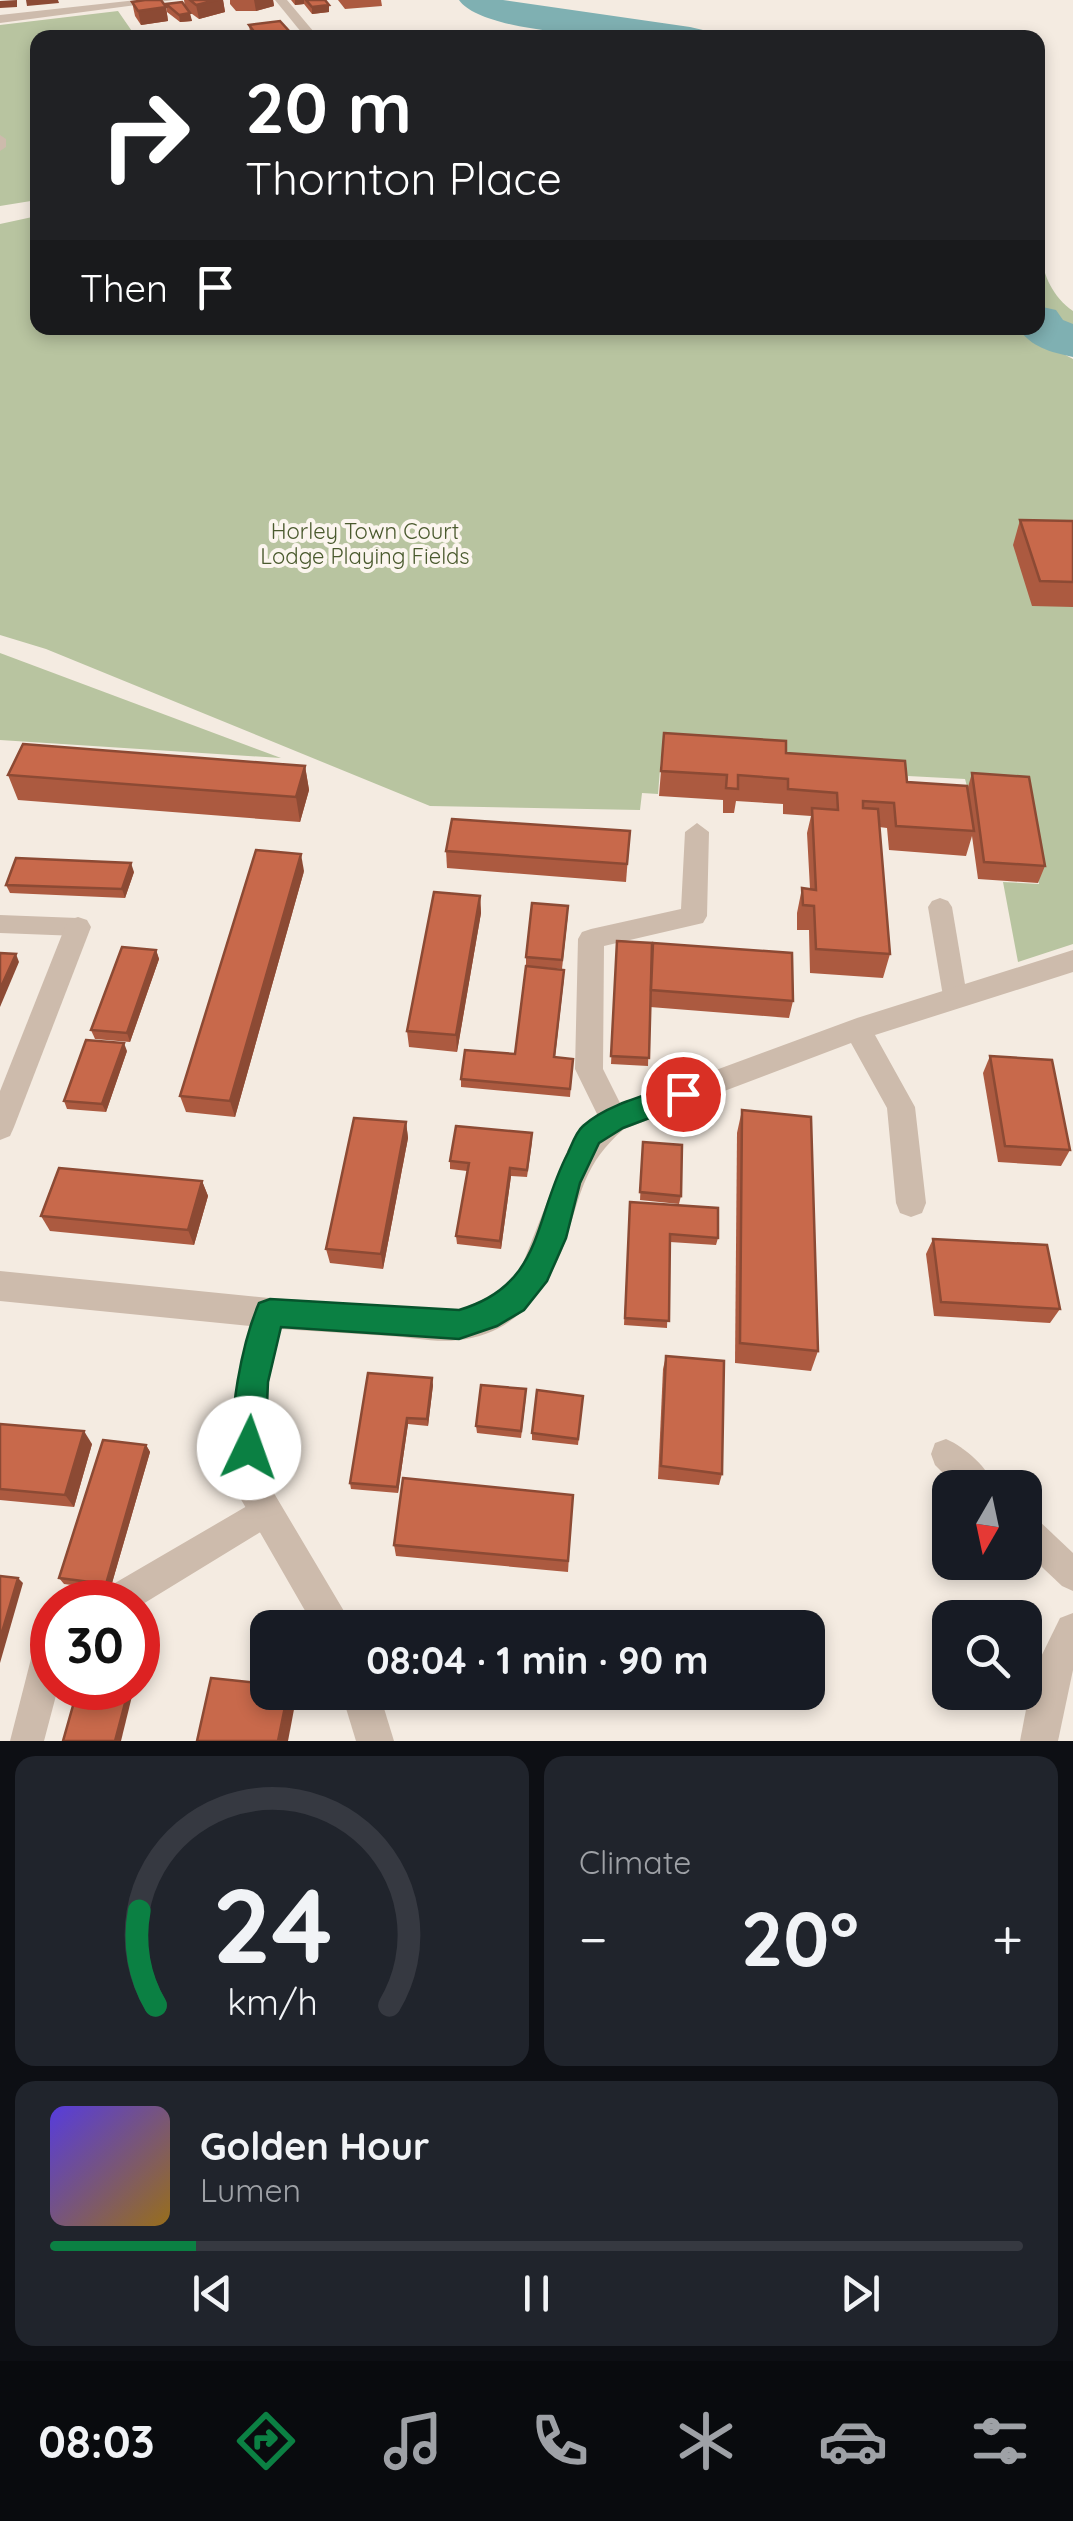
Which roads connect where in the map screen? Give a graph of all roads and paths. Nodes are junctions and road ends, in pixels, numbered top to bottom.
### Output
1 (168, 0) edge
2 (281, 0) edge
3 (0, 19) edge
4 (306, 30) edge
5 (0, 139) edge
6 (0, 147) edge
7 (698, 832) dead end
8 (940, 907) dead end
9 (0, 924) edge
10 (78, 928) joint
11 (1071, 965) edge
12 (954, 996) junction
13 (857, 1029) junction
14 (614, 1120) junction
15 (0, 1126) edge
16 (912, 1203) dead end
17 (0, 1286) edge
18 (270, 1313) junction
19 (946, 1454) dead end
20 (963, 1470) edge
21 (266, 1511) junction
22 (1042, 1545) edge
23 (1073, 1574) edge
24 (152, 1580) edge
25 (325, 1610) edge
26 (1073, 1631) edge
27 (36, 1710) edge
28 (366, 1710) edge
29 (28, 1741) edge
30 (375, 1741) edge
31 (1039, 1741) edge

1 - 3 street
2 - 4 street
5 - 6 lane
7 - 14 street
8 - 12 lane
9 - 10 lane
10 - 15 street
11 - 12 street
12 - 13 street
13 - 14 street
13 - 16 street
14 - 18 street
17 - 18 street
18 - 21 street
19 - 20 lane
21 - 24 lane
21 - 25 street
22 - 23 lane
26 - 31 street
27 - 29 lane
28 - 30 street

